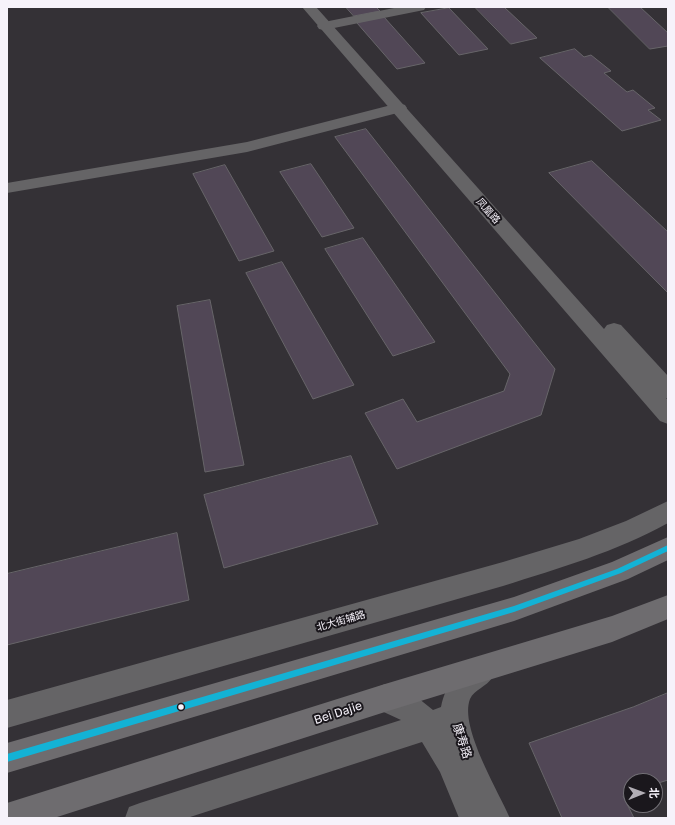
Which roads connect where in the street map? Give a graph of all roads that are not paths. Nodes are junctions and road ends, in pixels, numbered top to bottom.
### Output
1 (308, 7) edge
2 (322, 7) edge
3 (419, 7) edge
4 (330, 24) junction
5 (398, 108) junction
6 (7, 188) edge
7 (668, 390) edge
8 (668, 415) edge
9 (668, 511) edge
10 (668, 548) edge
11 (668, 607) edge
12 (482, 669) junction
13 (386, 698) junction
14 (7, 714) edge
15 (455, 717) junction
16 (428, 726) junction
17 (7, 758) edge
18 (7, 818) edge
19 (140, 818) edge
20 (474, 818) edge
21 (495, 818) edge

1 - 4 street, 凤凰路
2 - 4 street, 凤凰路
3 - 4 street
4 - 5 street, 凤凰路
4 - 7 street, 凤凰路
5 - 6 street
5 - 8 street, 凤凰路
9 - 14 street, 北大街辅路
10 - 17 main road
11 - 12 main road, Bei Dajie
12 - 13 main road, Bei Dajie
12 - 15 street, 康寿路
13 - 16 street, 康寿路
13 - 18 main road, Bei Dajie
15 - 16 street
15 - 21 street, 康寿路
16 - 19 street
16 - 20 street, 康寿路

